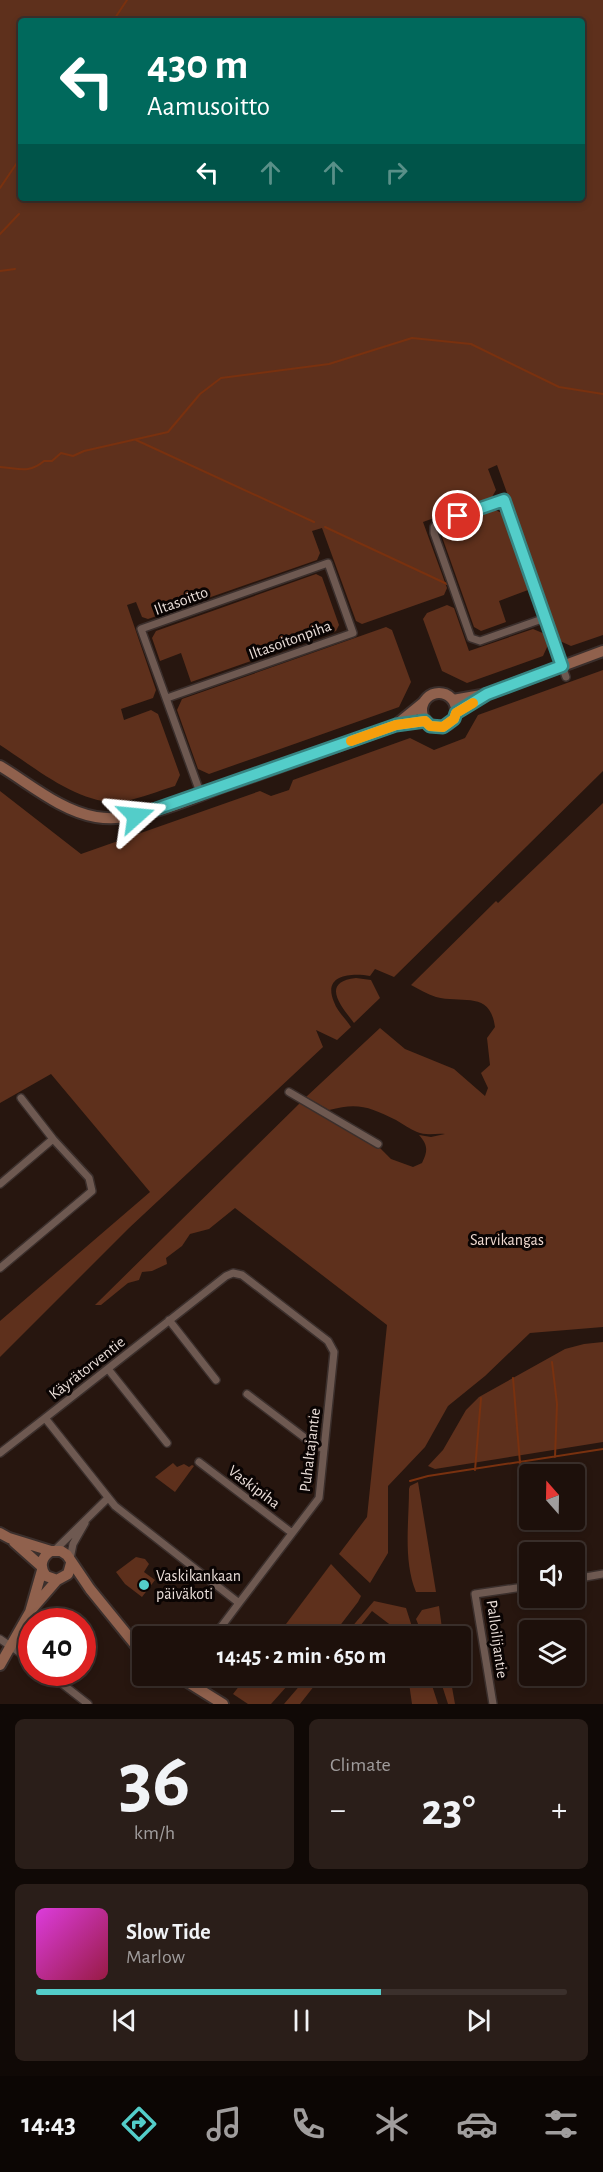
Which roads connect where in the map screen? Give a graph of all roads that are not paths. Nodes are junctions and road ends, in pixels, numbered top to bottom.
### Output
1 (328, 563) joint
2 (545, 618) junction
3 (603, 651) edge
4 (564, 672) junction
5 (487, 694) junction
6 (167, 699) junction
7 (453, 700) junction
8 (423, 703) junction
9 (456, 713) junction
10 (425, 721) junction
11 (396, 725) junction
12 (0, 766) edge
13 (201, 795) junction
14 (290, 1092) dead end
15 (21, 1098) dead end
16 (53, 1139) junction
17 (378, 1144) dead end
18 (0, 1184) edge
19 (0, 1268) edge
20 (225, 1276) joint
21 (169, 1320) junction
22 (108, 1368) junction
23 (216, 1380) dead end
24 (247, 1394) dead end
25 (45, 1418) junction
26 (167, 1443) dead end
27 (324, 1449) junction
28 (0, 1453) edge
29 (199, 1462) dead end
30 (108, 1498) junction
31 (88, 1515) junction
32 (292, 1533) junction
33 (4, 1536) edge
34 (53, 1551) junction
35 (70, 1561) junction
36 (42, 1568) junction
37 (603, 1574) edge
38 (585, 1577) edge
39 (59, 1580) junction
40 (519, 1588) edge
41 (90, 1589) junction
42 (239, 1603) junction
43 (31, 1608) edge
44 (34, 1608) edge
45 (222, 1626) edge
46 (18, 1633) edge
47 (0, 1639) edge
48 (132, 1641) edge
49 (11, 1646) junction
50 (18, 1651) edge
51 (0, 1665) edge
52 (64, 1686) edge
53 (194, 1686) edge
54 (87, 1704) edge
55 (223, 1704) edge
56 (493, 1704) edge

1 - 6 street, Iltasoitonpiha
1 - 6 street, Iltasoitto
2 - 2 street
2 - 4 street
3 - 4 street
4 - 5 street
5 - 7 street
5 - 9 street
6 - 13 street, Iltasoitto
7 - 8 street
7 - 9 street
8 - 10 street
8 - 11 street
9 - 10 street
10 - 11 street
11 - 13 street
12 - 13 street
14 - 17 street
15 - 16 street
16 - 18 street
16 - 19 street
20 - 21 street, Käyrätorventie
20 - 27 street, Puhaltajantie
21 - 22 street, Käyrätorventie
21 - 23 street
22 - 25 street, Käyrätorventie
22 - 26 street
24 - 27 street
25 - 28 street
25 - 30 street, Käyrätorventie
27 - 32 street, Puhaltajantie
29 - 32 street, Vaskipiha
30 - 31 street
30 - 42 street
31 - 34 street
31 - 35 street
32 - 42 street, Puhaltajantie
33 - 34 street
33 - 36 street
34 - 35 street
34 - 36 street
35 - 39 street
35 - 41 street
36 - 39 street
36 - 43 street
37 - 38 street
39 - 41 street
39 - 44 street
40 - 56 street, Palloilijantie
41 - 48 street
42 - 45 street, Puhaltajantie
46 - 49 street
47 - 49 street
49 - 50 street
49 - 51 street
52 - 54 street
53 - 55 street

